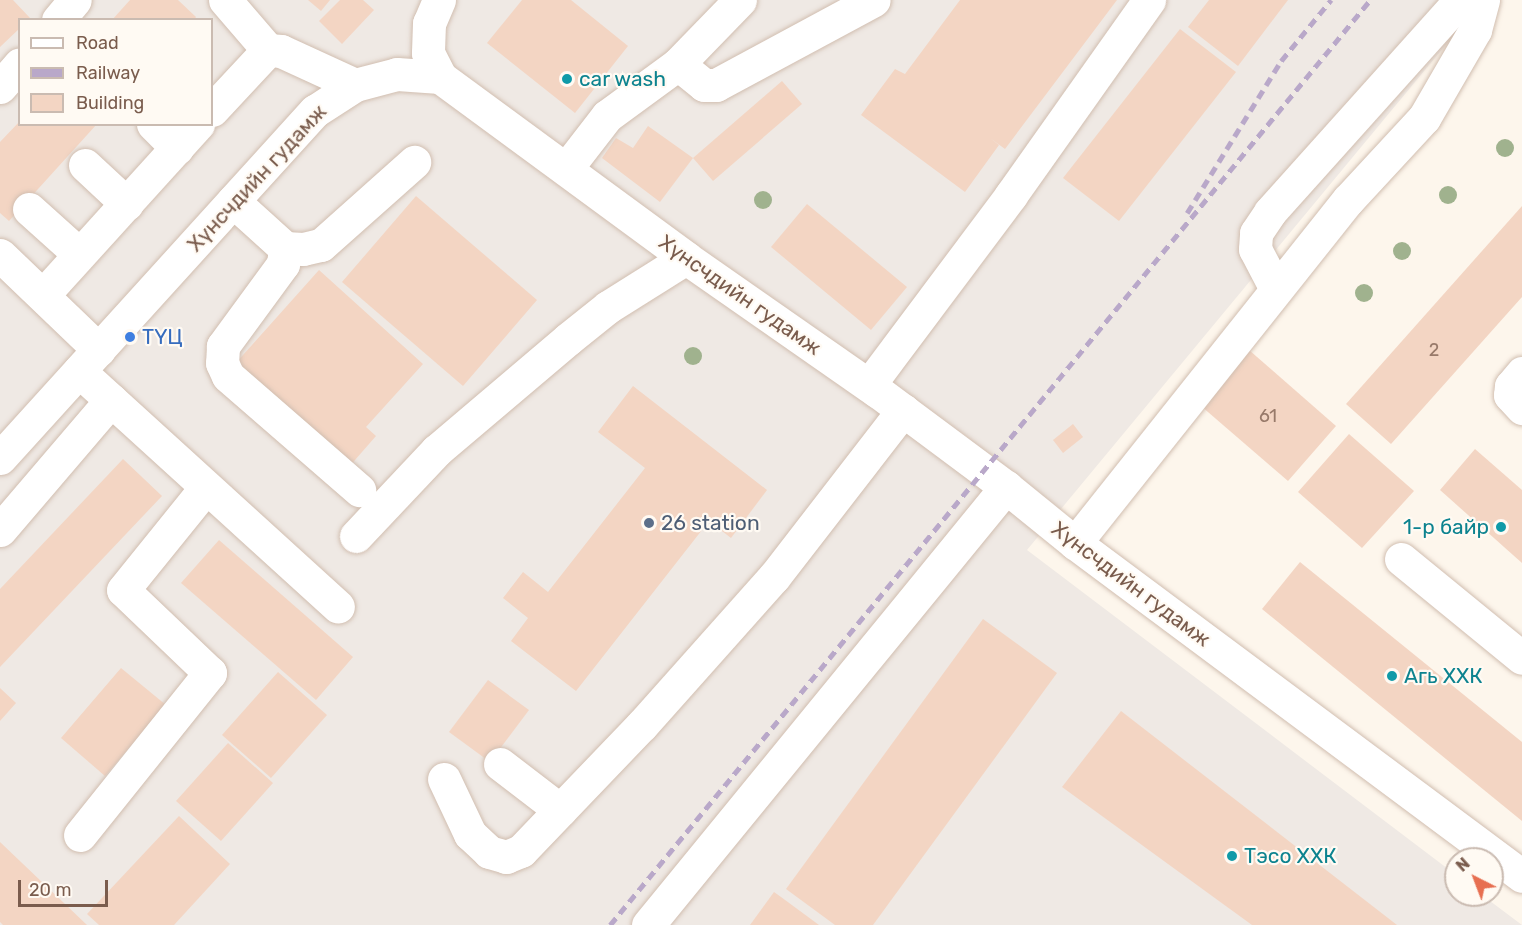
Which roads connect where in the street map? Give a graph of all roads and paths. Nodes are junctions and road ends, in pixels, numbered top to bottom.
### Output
1 (75, 0) edge
2 (225, 0) edge
3 (439, 0) edge
4 (740, 0) edge
5 (874, 0) edge
6 (1149, 0) edge
7 (1460, 0) edge
8 (1483, 0) edge
9 (60, 18) edge
10 (268, 50) junction
11 (678, 64) junction
12 (18, 66) edge
13 (440, 77) junction
14 (355, 85) junction
15 (0, 87) edge
16 (217, 93) edge
17 (159, 126) edge
18 (188, 136) edge
19 (414, 162) dead end
20 (85, 165) dead end
21 (566, 170) junction
22 (233, 201) junction
23 (127, 204) junction
24 (29, 209) dead end
25 (285, 248) junction
26 (0, 255) edge
27 (79, 255) junction
28 (686, 258) junction
29 (1276, 289) junction
30 (43, 295) junction
31 (89, 360) junction
32 (1522, 373) edge
33 (869, 385) junction
34 (111, 400) junction
35 (1522, 408) edge
36 (903, 410) junction
37 (0, 458) edge
38 (206, 487) junction
39 (1006, 487) junction
40 (358, 490) dead end
41 (0, 530) edge
42 (356, 536) dead end
43 (1075, 543) junction
44 (1401, 559) dead end
45 (338, 607) dead end
46 (1522, 658) edge
47 (500, 764) dead end
48 (444, 779) dead end
49 (560, 810) junction
50 (80, 835) dead end
51 (1522, 876) edge
52 (648, 925) edge

1 - 9 street
2 - 10 street
3 - 13 street
4 - 11 street
5 - 11 street
6 - 33 street
7 - 29 street
8 - 29 street
10 - 14 street
10 - 16 street
11 - 21 street
12 - 15 street
13 - 14 street, Хүнсчдийн гудамж
13 - 21 street, Хүнсчдийн гудамж
14 - 22 street, Хүнсчдийн гудамж
17 - 18 street
18 - 23 street
19 - 25 street
20 - 23 street
21 - 28 street, Хүнсчдийн гудамж
22 - 25 street
22 - 31 street, Хүнсчдийн гудамж
23 - 27 street
24 - 27 street
25 - 40 street
26 - 30 street
27 - 30 street
28 - 33 street, Хүнсчдийн гудамж
28 - 42 street
29 - 43 street
30 - 31 street
31 - 34 street
31 - 37 street, Хүнсчдийн гудамж
32 - 35 street
33 - 36 street, Хүнсчдийн гудамж
34 - 38 street
34 - 41 street
36 - 39 street, Хүнсчдийн гудамж
36 - 49 street
38 - 45 street
38 - 50 street
39 - 43 street, Хүнсчдийн гудамж
39 - 52 street
43 - 51 street, Хүнсчдийн гудамж
44 - 46 street
47 - 49 street
48 - 49 street

